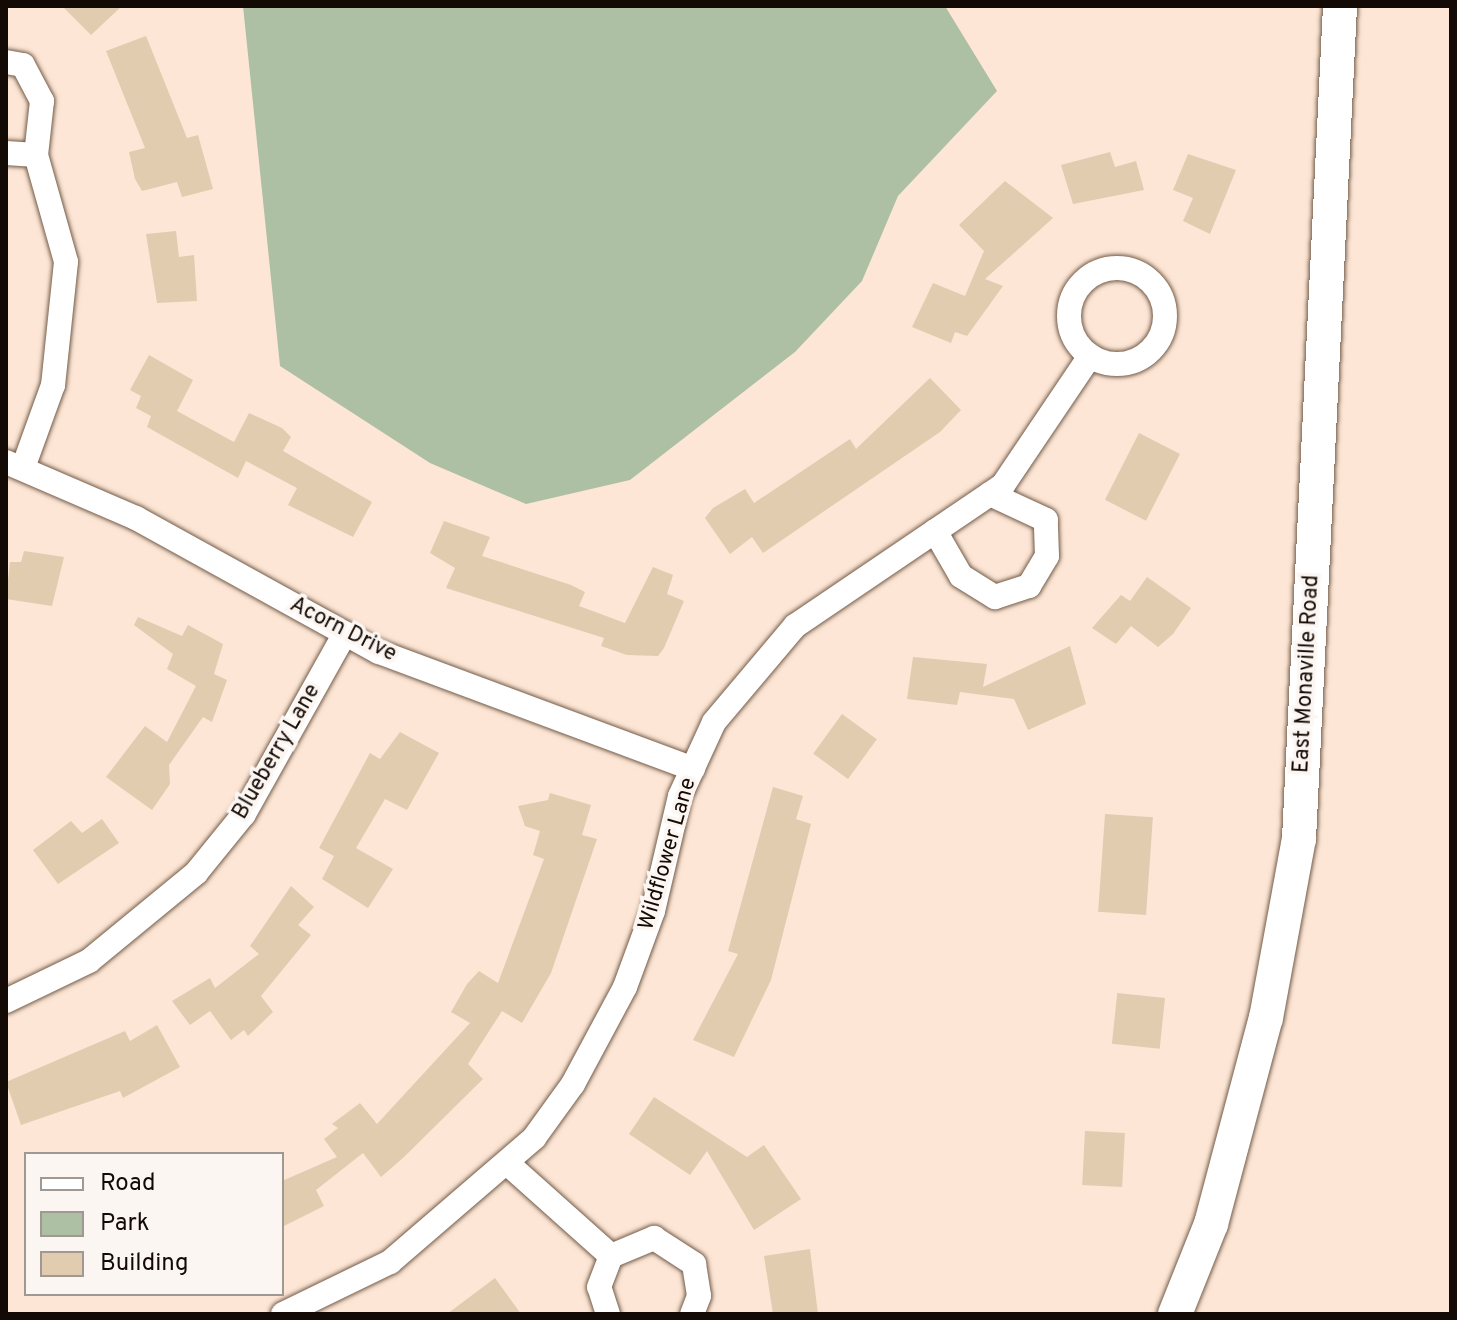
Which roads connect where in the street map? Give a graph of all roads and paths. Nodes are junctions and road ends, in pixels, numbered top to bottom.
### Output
1 (1340, 12) edge
2 (6, 62) edge
3 (6, 153) edge
4 (36, 155) junction
5 (1090, 356) dead end
6 (14, 465) edge
7 (990, 494) junction
8 (935, 531) junction
9 (345, 633) junction
10 (693, 769) junction
11 (6, 1001) edge
12 (507, 1163) junction
13 (611, 1256) junction
14 (283, 1314) edge
15 (608, 1314) edge
16 (692, 1314) edge
17 (1175, 1314) edge

1 - 17 main road, East Monaville Road
2 - 4 street
3 - 4 street
4 - 6 street
5 - 7 street, Wildflower Lane
6 - 9 street, Acorn Drive
7 - 8 street, Wildflower Lane
7 - 8 street
8 - 10 street, Wildflower Lane
9 - 10 street, Acorn Drive
9 - 11 street, Blueberry Lane
10 - 12 street, Wildflower Lane
12 - 13 street
12 - 14 street, Wildflower Lane
13 - 15 street
13 - 16 street

